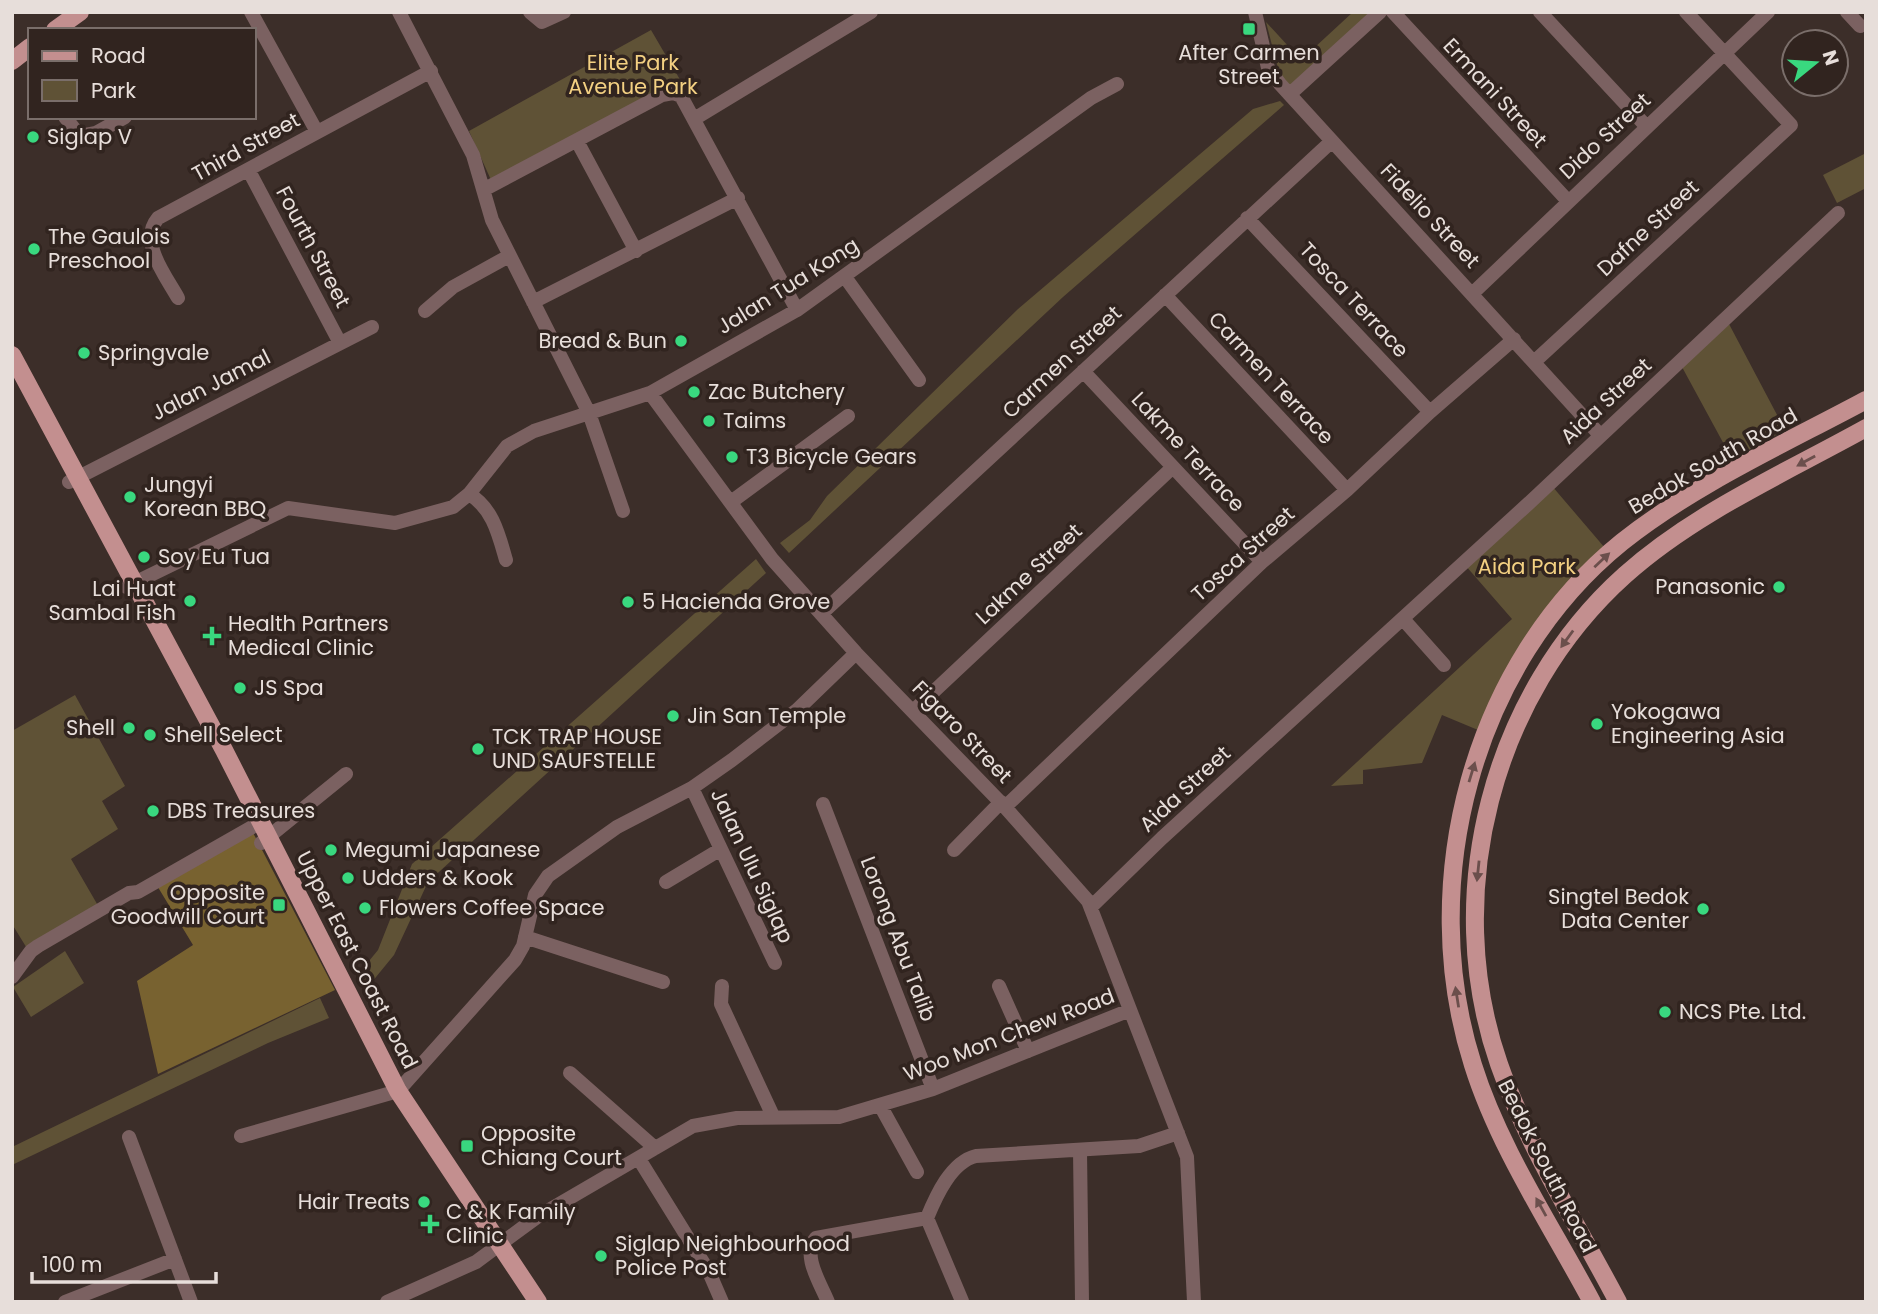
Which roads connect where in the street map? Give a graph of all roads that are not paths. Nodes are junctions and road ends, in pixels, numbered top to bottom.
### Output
1 (80, 12) edge
2 (399, 12) edge
3 (564, 12) edge
4 (871, 12) edge
5 (1255, 12) edge
6 (1380, 12) edge
7 (1393, 12) edge
8 (1540, 12) edge
9 (1686, 12) edge
10 (1768, 12) edge
11 (1847, 12) edge
12 (536, 17) edge
13 (1860, 26) dead end
14 (58, 28) edge
15 (260, 43) edge
16 (28, 50) edge
17 (1725, 53) junction
18 (12, 61) edge
19 (431, 71) junction
20 (1117, 84) dead end
21 (1290, 94) junction
22 (67, 119) edge
23 (121, 119) edge
24 (694, 120) junction
25 (1646, 126) junction
26 (317, 132) junction
27 (577, 141) junction
28 (1332, 141) junction
29 (250, 171) junction
30 (485, 189) junction
31 (738, 198) junction
32 (1567, 200) junction
33 (1838, 213) dead end
34 (1248, 218) junction
35 (636, 251) junction
36 (509, 256) junction
37 (845, 277) junction
38 (1473, 293) junction
39 (1165, 295) junction
40 (178, 298) dead end
41 (533, 302) junction
42 (797, 310) junction
43 (425, 311) dead end
44 (372, 327) dead end
45 (1514, 339) junction
46 (340, 343) junction
47 (12, 355) edge
48 (1534, 362) junction
49 (1083, 370) junction
50 (12, 376) edge
51 (919, 380) dead end
52 (650, 393) junction
53 (1866, 400) edge
54 (1430, 412) junction
55 (589, 413) junction
56 (848, 416) dead end
57 (1866, 428) edge
58 (1600, 435) junction
59 (1173, 467) junction
60 (73, 480) junction
61 (1347, 490) junction
62 (469, 494) junction
63 (731, 502) junction
64 (623, 511) dead end
65 (506, 560) dead end
66 (1262, 562) junction
67 (130, 585) junction
68 (821, 614) junction
69 (1402, 619) junction
70 (856, 653) junction
71 (1444, 665) dead end
72 (913, 711) junction
73 (346, 774) dead end
74 (692, 788) junction
75 (823, 804) dead end
76 (1003, 804) junction
77 (258, 830) junction
78 (721, 849) junction
79 (954, 850) dead end
80 (666, 882) dead end
81 (1091, 907) junction
82 (526, 937) junction
83 (775, 962) dead end
84 (14, 975) edge
85 (663, 982) dead end
86 (722, 986) dead end
87 (999, 986) dead end
88 (1130, 1010) junction
89 (1028, 1051) junction
90 (570, 1073) dead end
91 (933, 1089) junction
92 (393, 1093) junction
93 (880, 1105) junction
94 (773, 1116) junction
95 (1178, 1133) junction
96 (241, 1136) dead end
97 (129, 1137) dead end
98 (655, 1148) junction
99 (1080, 1151) junction
100 (639, 1159) junction
101 (917, 1172) dead end
102 (927, 1218) junction
103 (494, 1248) junction
104 (175, 1259) junction
105 (962, 1301) edge
106 (65, 1302) edge
107 (191, 1302) edge
108 (387, 1302) edge
109 (527, 1302) edge
110 (538, 1302) edge
111 (722, 1302) edge
112 (828, 1302) edge
113 (1082, 1302) edge
114 (1194, 1302) edge
115 (1592, 1302) edge
116 (1618, 1302) edge

1 - 14 main road
2 - 19 street
3 - 12 street
4 - 24 street
5 - 21 street, Fidelio Street
6 - 21 street
7 - 32 street, Ermani Street
8 - 25 street
9 - 17 street
10 - 17 street, Dido Street
11 - 13 street
15 - 26 street
16 - 18 main road
17 - 25 street, Dido Street
17 - 48 street, Dafne Street
19 - 26 street, Third Street
19 - 30 street
20 - 37 street, Jalan Tua Kong
21 - 28 street, Fidelio Street
22 - 23 street
24 - 27 street
24 - 31 street
25 - 32 street, Dido Street
26 - 29 street, Third Street
27 - 30 street
27 - 35 street
28 - 34 street, Carmen Street
28 - 38 street, Fidelio Street
29 - 40 street, Third Street
29 - 46 street, Fourth Street
30 - 36 street
31 - 35 street
31 - 42 street
32 - 38 street, Dido Street
33 - 58 street, Aida Street
34 - 39 street, Carmen Street
34 - 54 street, Tosca Terrace
35 - 41 street
36 - 41 street
36 - 43 street
37 - 42 street, Jalan Tua Kong
37 - 51 street
38 - 45 street, Fidelio Street
39 - 49 street, Carmen Street
39 - 61 street, Carmen Terrace
41 - 55 street
42 - 52 street, Jalan Tua Kong
44 - 46 street, Jalan Jamal
45 - 48 street, Fidelio Street
45 - 54 street, Tosca Street
46 - 60 street, Jalan Jamal
47 - 60 main road
48 - 58 street, Fidelio Street
49 - 59 street, Lakme Terrace
49 - 68 street, Carmen Street
50 - 60 main road
52 - 55 street, Jalan Tua Kong
52 - 63 street, Figaro Street
115 -> 53 main road, Bedok South Road
54 - 61 street, Tosca Street
55 - 62 street, Jalan Tua Kong
55 - 64 street
56 - 63 street
57 -> 116 main road, Bedok South Road
58 - 69 street, Aida Street
59 - 66 street, Lakme Terrace
59 - 72 street, Lakme Street
60 - 67 main road, Upper East Coast Road
61 - 66 street, Tosca Street
62 - 65 street
62 - 67 street, Jalan Tua Kong
63 - 68 street, Figaro Street
66 - 76 street, Tosca Street
67 - 77 main road, Upper East Coast Road
68 - 70 street, Figaro Street
69 - 71 street
69 - 81 street, Aida Street
70 - 72 street, Figaro Street
70 - 74 street, Jalan Ulu Siglap
72 - 76 street, Figaro Street
73 - 77 street
74 - 78 street, Jalan Ulu Siglap
74 - 82 street, Jalan Ulu Siglap
75 - 91 street, Lorong Abu Talib
76 - 79 street, Tosca Street
76 - 81 street, Figaro Street
77 - 84 street
77 - 92 main road, Upper East Coast Road
78 - 80 street
78 - 83 street, Jalan Ulu Siglap
81 - 88 street, Figaro Street
82 - 85 street
82 - 92 street, Jalan Ulu Siglap
86 - 94 street
87 - 89 street
88 - 89 street, Woo Mon Chew Road
88 - 95 street, Woo Mon Chew Road
89 - 91 street, Woo Mon Chew Road
90 - 98 street
91 - 93 street, Woo Mon Chew Road
92 - 96 street, Upper East Coast Road
92 - 103 main road, Upper East Coast Road
93 - 94 street, Woo Mon Chew Road
93 - 101 street
94 - 98 street, Woo Mon Chew Road
95 - 99 street
95 - 114 street, Woo Mon Chew Road
97 - 104 street
98 - 100 street, Woo Mon Chew Road
99 - 102 street
99 - 113 street
100 - 103 street, Woo Mon Chew Road
100 - 111 street
102 - 105 street
102 - 112 street
103 - 108 street, Woo Mon Chew Road
103 - 109 main road, Upper East Coast Road
103 - 110 main road, Upper East Coast Road
104 - 106 street
104 - 107 street

